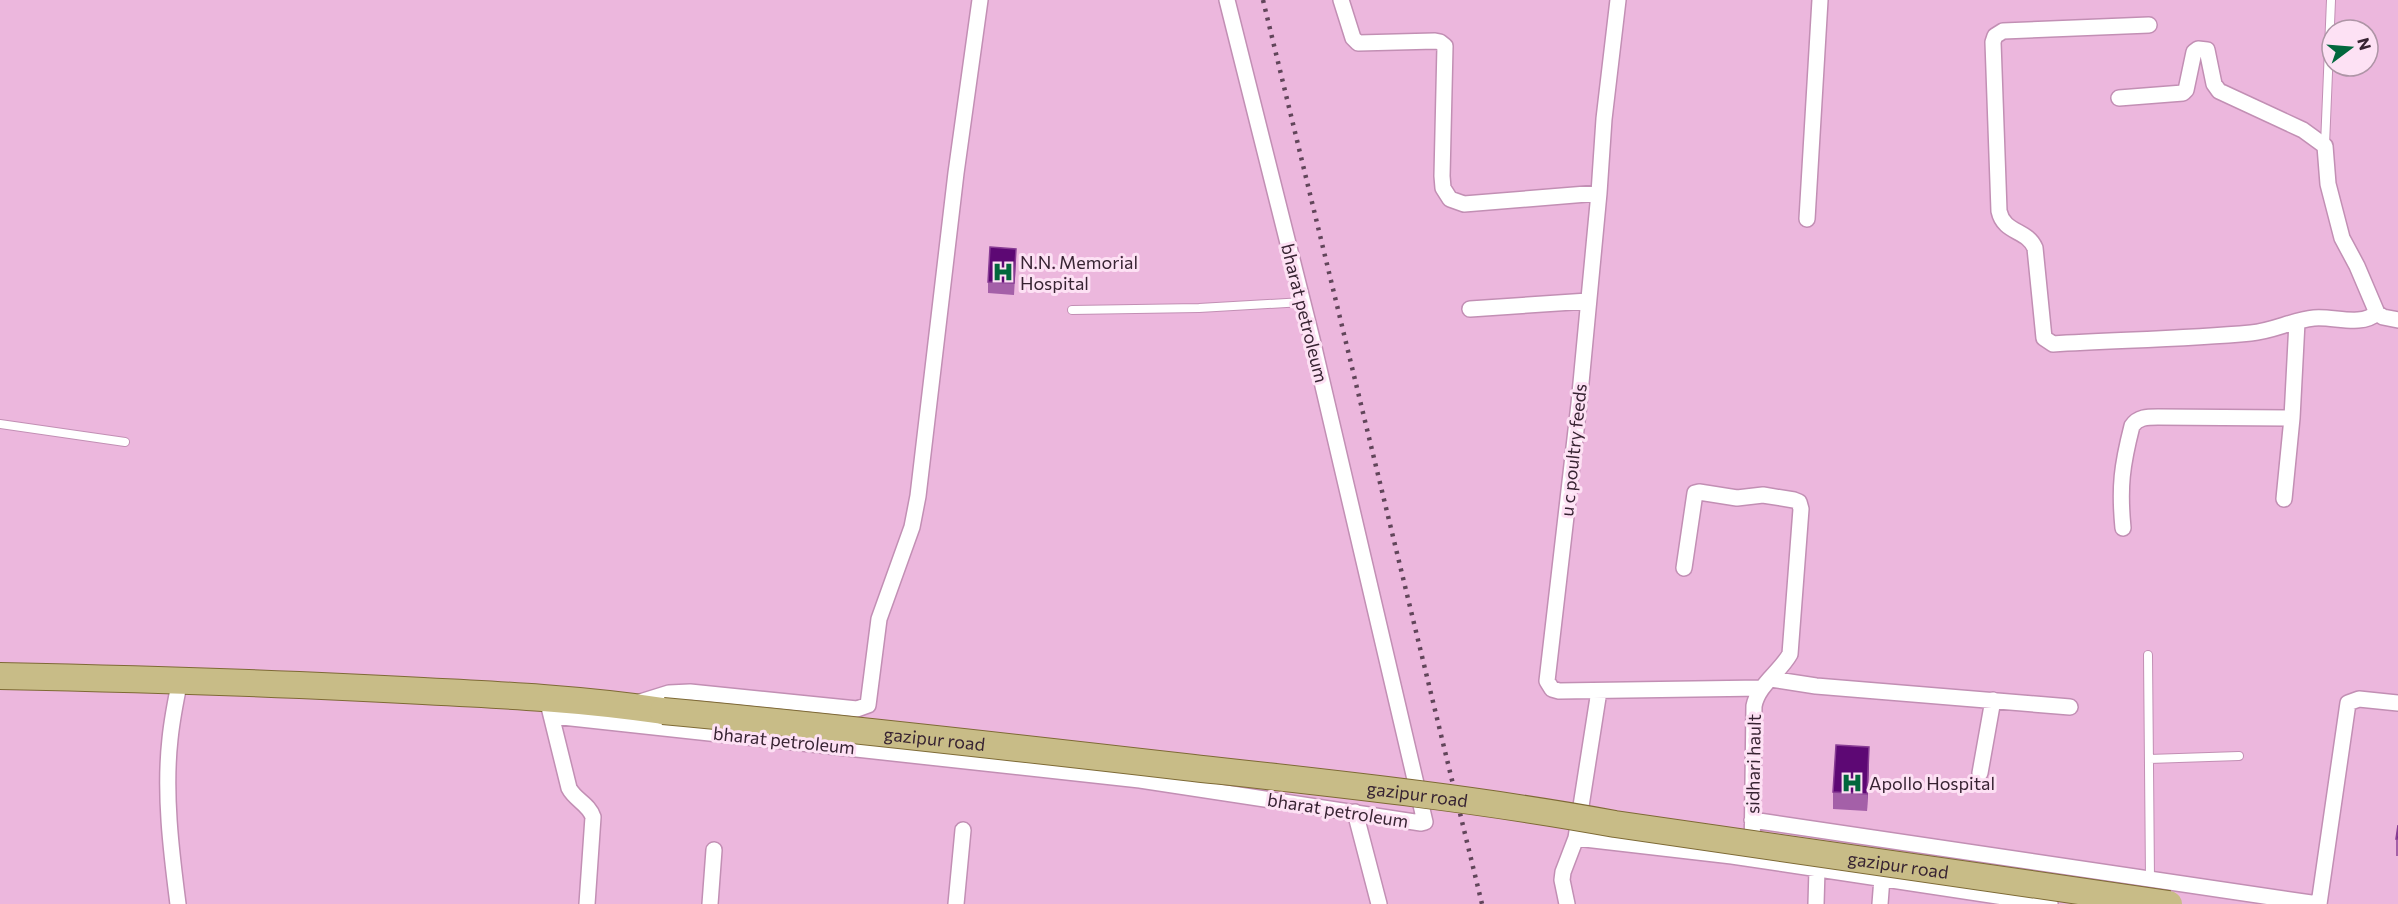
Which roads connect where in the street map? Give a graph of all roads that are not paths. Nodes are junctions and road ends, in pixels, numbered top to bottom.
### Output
1 (980, 0) edge
2 (1227, 0) edge
3 (1341, 0) edge
4 (1618, 0) edge
5 (1820, 0) edge
6 (2331, 0) edge
7 (2149, 25) dead end
8 (2119, 98) dead end
9 (2325, 146) junction
10 (1599, 193) junction
11 (1807, 219) dead end
12 (1588, 301) junction
13 (1303, 302) junction
14 (1470, 309) dead end
15 (1072, 310) dead end
16 (2377, 313) junction
17 (2398, 320) edge
18 (2297, 322) junction
19 (2292, 418) junction
20 (0, 424) edge
21 (125, 442) dead end
22 (2284, 499) dead end
23 (2122, 528) dead end
24 (1684, 568) dead end
25 (2148, 655) dead end
26 (0, 676) edge
27 (180, 680) junction
28 (1766, 684) junction
29 (1599, 691) junction
30 (1993, 700) junction
31 (2398, 704) edge
32 (628, 706) junction
33 (549, 707) junction
34 (2070, 707) dead end
35 (2240, 756) dead end
36 (2149, 759) junction
37 (1980, 773) dead end
38 (1356, 812) junction
39 (1752, 820) junction
40 (963, 830) dead end
41 (1576, 838) junction
42 (714, 850) dead end
43 (1752, 859) junction
44 (1817, 869) junction
45 (1882, 878) junction
46 (2150, 879) junction
47 (178, 904) edge
48 (587, 904) edge
49 (710, 904) edge
50 (956, 904) edge
51 (1379, 904) edge
52 (1567, 904) edge
53 (1816, 904) edge
54 (1880, 904) edge
55 (2050, 904) edge
56 (2169, 904) edge
57 (2318, 904) edge

1 - 32 street
2 - 13 street, bharat petroleum
3 - 10 street
4 - 10 street, u c poultry feeds
5 - 11 street
6 - 9 lane
7 - 18 street
8 - 9 street
9 - 16 street
10 - 12 street, u c poultry feeds
12 - 14 street
12 - 29 street, u c poultry feeds
13 - 15 lane
13 - 38 street, bharat petroleum
16 - 17 street
16 - 18 street
18 - 19 street
19 - 22 street
19 - 23 street
20 - 21 lane
24 - 28 street, sidhari hault
25 - 36 lane
26 - 27 main road, gazipur road
27 - 33 main road, gazipur road
27 - 47 street
28 - 29 street, u c poultry feeds
28 - 30 street, u c poultry feeds
28 - 39 street, sidhari hault
29 - 41 street
30 - 34 street, u c poultry feeds
30 - 37 street
31 - 57 street
32 - 33 main road, gazipur road
32 - 56 main road, gazipur road, bridge
33 - 38 street, bharat petroleum
33 - 48 street
35 - 36 lane
36 - 46 lane
38 - 51 street
39 - 43 street, sidhari hault
39 - 46 street
40 - 50 street
41 - 43 street
41 - 52 street
42 - 49 street
43 - 44 street
44 - 45 street
44 - 53 street
45 - 54 street
45 - 55 street
46 - 57 street

